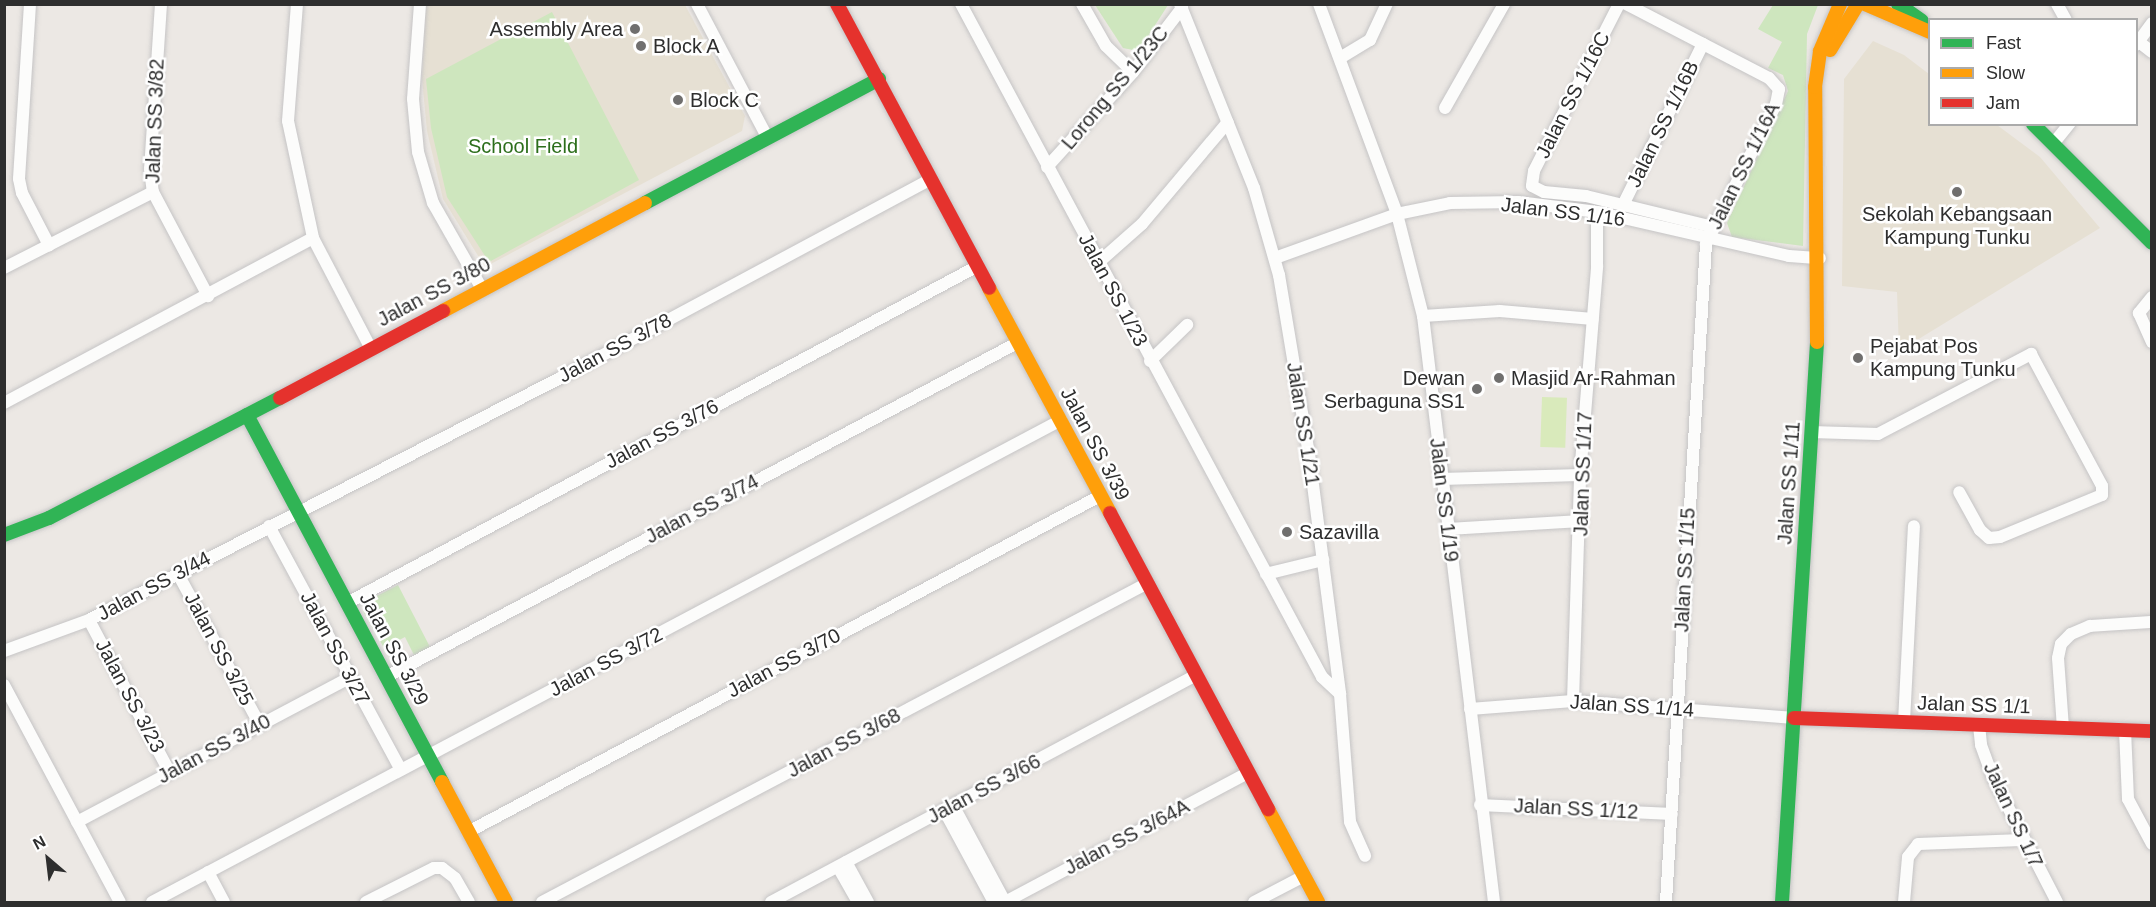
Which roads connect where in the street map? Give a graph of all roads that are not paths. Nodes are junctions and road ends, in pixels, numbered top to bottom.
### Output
1 (30, 4) edge
2 (161, 4) edge
3 (297, 4) edge
4 (420, 4) edge
5 (697, 4) edge
6 (837, 4) edge
7 (961, 4) edge
8 (1082, 4) edge
9 (1319, 4) edge
10 (1388, 4) edge
11 (1504, 4) edge
12 (1619, 4) edge
13 (1626, 4) edge
14 (1831, 4) edge
15 (1840, 4) edge
16 (1858, 4) edge
17 (1865, 4) edge
18 (2057, 4) edge
19 (1181, 6) edge
20 (1892, 9) edge
21 (2066, 18) edge
22 (2151, 23) edge
23 (1928, 26) edge
24 (1928, 31) edge
25 (1833, 34) junction
26 (1703, 44) junction
27 (2138, 44) edge
28 (2151, 52) edge
29 (1340, 58) junction
30 (1133, 72) junction
31 (879, 79) junction
32 (1445, 108) dead end
33 (1227, 122) junction
34 (2035, 126) edge
35 (2067, 126) edge
36 (767, 137) junction
37 (2053, 144) junction
38 (1047, 167) junction
39 (929, 180) junction
40 (1532, 186) joint
41 (153, 192) junction
42 (1623, 205) junction
43 (1597, 212) junction
44 (1398, 214) junction
45 (1711, 232) junction
46 (313, 238) junction
47 (2151, 243) edge
48 (49, 245) junction
49 (1275, 258) junction
50 (1820, 258) junction
51 (1100, 262) junction
52 (978, 266) junction
53 (4, 268) edge
54 (482, 289) junction
55 (208, 296) junction
56 (2151, 297) edge
57 (1423, 316) junction
58 (1593, 318) junction
59 (1187, 325) dead end
60 (1019, 342) junction
61 (2151, 342) edge
62 (371, 348) junction
63 (1150, 361) junction
64 (4, 404) edge
65 (247, 415) junction
66 (1061, 420) junction
67 (1811, 432) junction
68 (1580, 475) junction
69 (1441, 479) junction
70 (1959, 492) dead end
71 (1100, 496) junction
72 (298, 511) junction
73 (1581, 521) junction
74 (269, 526) junction
75 (1914, 526) dead end
76 (1448, 529) junction
77 (4, 534) edge
78 (1323, 560) junction
79 (178, 574) junction
80 (1266, 574) junction
81 (1146, 584) junction
82 (347, 603) junction
83 (89, 620) junction
84 (2151, 622) edge
85 (4, 651) edge
86 (1196, 675) junction
87 (351, 677) junction
88 (387, 677) junction
89 (4, 685) edge
90 (1340, 694) junction
91 (1574, 701) junction
92 (1676, 708) junction
93 (1470, 709) junction
94 (1794, 718) junction
95 (1904, 722) junction
96 (260, 725) junction
97 (1979, 725) junction
98 (2063, 728) junction
99 (2125, 730) junction
100 (2151, 731) edge
101 (428, 756) junction
102 (401, 770) junction
103 (1248, 772) junction
104 (170, 773) junction
105 (1480, 805) junction
106 (949, 807) junction
107 (1672, 814) junction
108 (77, 822) junction
109 (468, 832) junction
110 (2022, 840) junction
111 (2151, 844) edge
112 (1365, 856) dead end
113 (842, 865) junction
114 (208, 873) junction
115 (1304, 876) junction
116 (1005, 902) edge
117 (120, 903) edge
118 (152, 903) edge
119 (224, 903) edge
120 (366, 903) edge
121 (469, 903) edge
122 (506, 903) edge
123 (542, 903) edge
124 (771, 903) edge
125 (858, 903) edge
126 (868, 903) edge
127 (994, 903) edge
128 (1254, 903) edge
129 (1318, 903) edge
130 (1494, 903) edge
131 (1666, 903) edge
132 (1782, 903) edge
133 (1904, 903) edge
134 (2057, 903) edge

1 - 48 street
2 - 41 street, Jalan SS 3/82
3 - 46 street
4 - 54 street
5 - 36 street
6 - 31 street, Jalan SS 3/39
7 - 38 street, Jalan SS 1/23
8 - 30 street
9 - 29 street, Jalan SS 1/19
10 - 29 street
11 - 32 street
12 - 40 street, Jalan SS 1/16C
13 - 26 street, Jalan SS 1/16A
14 - 25 street
15 - 25 street, Jalan SS 1/11
16 - 25 street, Jalan SS 1/11
17 - 20 street
18 - 21 street
19 - 30 street, Lorong SS 1/23C
19 - 33 street, Jalan SS 1/21
20 - 23 street
20 - 24 street
20 - 25 street
22 - 27 street
25 - 50 street, Jalan SS 1/11
26 - 42 street, Jalan SS 1/16B
26 - 45 street, Jalan SS 1/16A
27 - 28 street
29 - 44 street, Jalan SS 1/19
30 - 38 street, Lorong SS 1/23C
31 - 36 street, Jalan SS 3/80
31 - 39 street, Jalan SS 3/39
33 - 49 street, Jalan SS 1/21
33 - 51 street
34 - 37 street
35 - 37 street
36 - 54 street, Jalan SS 3/80
37 - 47 street
38 - 51 street, Jalan SS 1/23
39 - 52 street, Jalan SS 3/39
39 - 72 street, Jalan SS 3/78
40 - 42 street, Jalan SS 1/16
41 - 48 street
41 - 55 street, Jalan SS 3/82
42 - 45 street, Jalan SS 1/16
43 - 44 street, Jalan SS 1/16
43 - 45 street, Jalan SS 1/16
43 - 58 street, Jalan SS 1/17
44 - 49 street, Jalan SS 1/16
44 - 57 street, Jalan SS 1/19
45 - 50 street, Jalan SS 1/16
45 - 92 street, Jalan SS 1/15
46 - 55 street
46 - 62 street
48 - 53 street
49 - 78 street, Jalan SS 1/21
50 - 67 street, Jalan SS 1/11
51 - 63 street, Jalan SS 1/23
52 - 60 street, Jalan SS 3/39
52 - 82 street, Jalan SS 3/76
54 - 62 street, Jalan SS 3/80
55 - 64 street
56 - 61 street
57 - 58 street
57 - 69 street, Jalan SS 1/19
58 - 68 street, Jalan SS 1/17
59 - 63 street
60 - 66 street, Jalan SS 3/39
60 - 88 street, Jalan SS 3/74
62 - 65 street, Jalan SS 3/80
63 - 80 street, Jalan SS 1/23
65 - 72 street, Jalan SS 3/29
65 - 77 street, Jalan SS 3/80
66 - 71 street, Jalan SS 3/39
66 - 101 street, Jalan SS 3/72
67 - 70 street
67 - 94 street, Jalan SS 1/11
68 - 69 street
68 - 73 street, Jalan SS 1/17
69 - 76 street, Jalan SS 1/19
71 - 81 street, Jalan SS 3/39
71 - 109 street, Jalan SS 3/70
72 - 74 street, Jalan SS 3/44
72 - 82 street, Jalan SS 3/29
73 - 76 street
73 - 91 street, Jalan SS 1/17
74 - 79 street, Jalan SS 3/44
74 - 87 street, Jalan SS 3/27
75 - 95 street
76 - 93 street, Jalan SS 1/19
78 - 80 street
78 - 90 street, Jalan SS 1/21
79 - 83 street, Jalan SS 3/44
79 - 96 street, Jalan SS 3/25
80 - 90 street, Jalan SS 1/23
81 - 86 street, Jalan SS 3/39
81 - 123 street, Jalan SS 3/68
82 - 88 street, Jalan SS 3/29
83 - 85 street, Jalan SS 3/44
83 - 104 street, Jalan SS 3/23
84 - 98 street
86 - 103 street, Jalan SS 3/39
86 - 106 street, Jalan SS 3/66
87 - 96 street, Jalan SS 3/40
87 - 102 street, Jalan SS 3/27
88 - 101 street, Jalan SS 3/29
89 - 108 street
90 - 112 street, Jalan SS 1/21
91 - 92 street, Jalan SS 1/14
91 - 93 street, Jalan SS 1/14
92 - 94 street, Jalan SS 1/14
92 - 107 street, Jalan SS 1/15
93 - 105 street, Jalan SS 1/19
94 - 95 street, Jalan SS 1/1
94 - 132 street, Jalan SS 1/11
95 - 97 street, Jalan SS 1/1
96 - 104 street, Jalan SS 3/40
97 - 98 street, Jalan SS 1/1
97 - 110 street, Jalan SS 1/7
98 - 99 street, Jalan SS 1/1
99 - 100 street, Jalan SS 1/1
99 - 111 street
101 - 102 street, Jalan SS 3/72
101 - 109 street, Jalan SS 3/29
102 - 114 street, Jalan SS 3/72
103 - 115 street, Jalan SS 3/39
103 - 116 street, Jalan SS 3/64A
104 - 108 street, Jalan SS 3/40
105 - 107 street, Jalan SS 1/12
105 - 130 street, Jalan SS 1/19
106 - 113 street, Jalan SS 3/66
106 - 116 street
106 - 127 street
107 - 131 street, Jalan SS 1/15
108 - 117 street
109 - 122 street, Jalan SS 3/29
110 - 133 street
110 - 134 street, Jalan SS 1/7
113 - 124 street, Jalan SS 3/66
113 - 125 street
113 - 126 street
114 - 118 street, Jalan SS 3/72
114 - 119 street
115 - 128 street
115 - 129 street, Jalan SS 3/39
120 - 121 street

